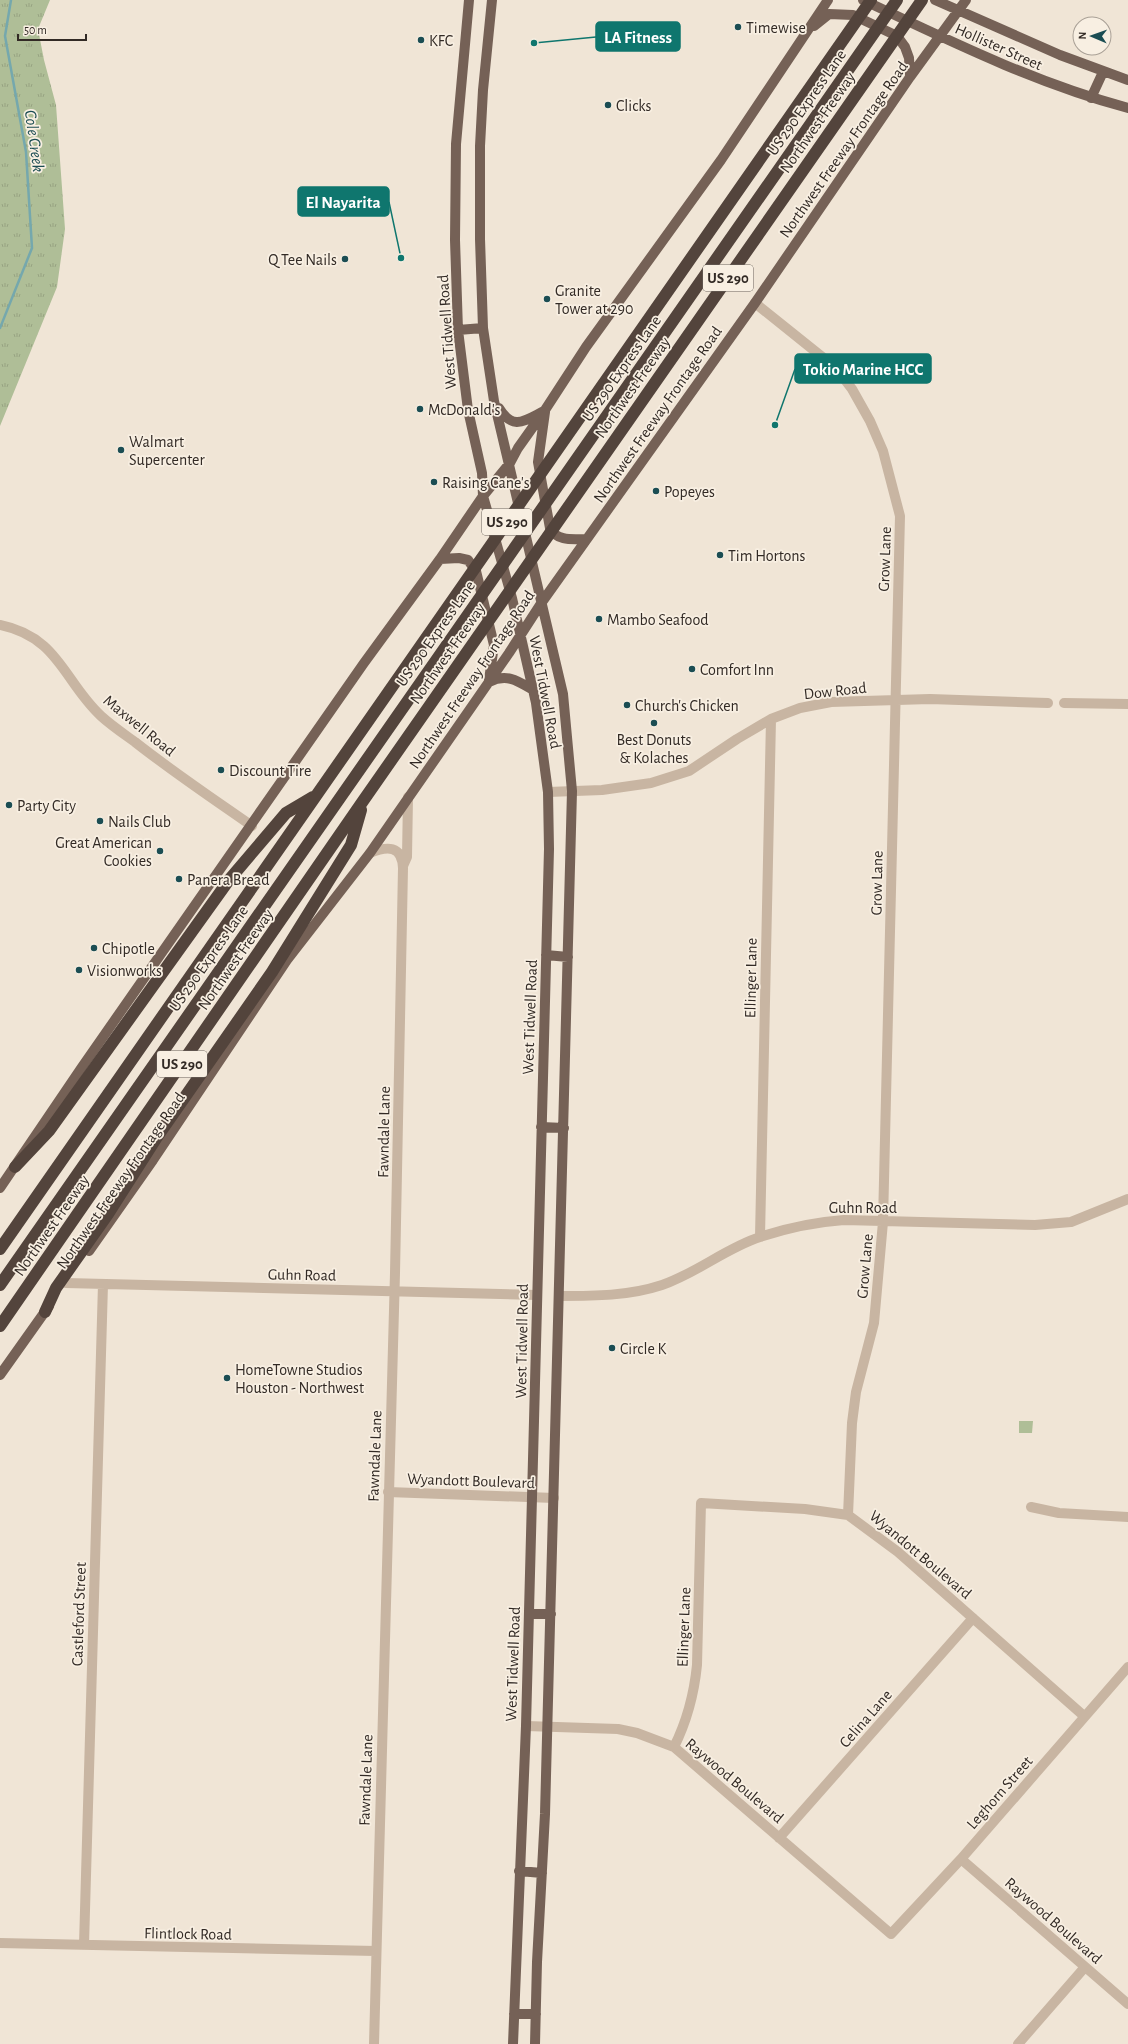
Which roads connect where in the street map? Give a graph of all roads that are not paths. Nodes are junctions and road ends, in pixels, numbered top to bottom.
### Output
1 (469, 0) edge
2 (492, 0) edge
3 (828, 0) edge
4 (863, 0) edge
5 (871, 0) edge
6 (896, 0) edge
7 (922, 0) edge
8 (935, 0) edge
9 (966, 0) edge
10 (957, 11) junction
11 (807, 30) junction
12 (940, 36) junction
13 (1103, 72) junction
14 (910, 77) junction
15 (1128, 80) edge
16 (1090, 98) junction
17 (1128, 108) edge
18 (755, 303) junction
19 (483, 328) junction
20 (458, 330) junction
21 (494, 401) junction
22 (546, 410) junction
23 (510, 463) junction
24 (483, 496) junction
25 (587, 539) junction
26 (440, 559) junction
27 (542, 602) junction
28 (0, 625) edge
29 (520, 635) junction
30 (489, 682) junction
31 (533, 690) junction
32 (894, 700) junction
33 (1048, 703) dead end
34 (1064, 703) dead end
35 (1128, 704) edge
36 (771, 719) junction
37 (572, 791) junction
38 (548, 792) junction
39 (317, 794) junction
40 (408, 798) junction
41 (363, 801) junction
42 (252, 826) junction
43 (370, 853) junction
44 (403, 868) junction
45 (546, 955) junction
46 (568, 957) junction
47 (541, 1127) junction
48 (564, 1128) junction
49 (15, 1167) junction
50 (0, 1188) edge
51 (1128, 1199) edge
52 (883, 1222) junction
53 (760, 1237) junction
54 (0, 1249) edge
55 (66, 1283) junction
56 (103, 1284) junction
57 (0, 1285) edge
58 (394, 1292) junction
59 (537, 1296) junction
60 (560, 1296) junction
61 (45, 1312) junction
62 (0, 1326) edge
63 (0, 1375) edge
64 (388, 1492) junction
65 (532, 1497) junction
66 (554, 1498) junction
67 (701, 1503) joint
68 (1031, 1507) dead end
69 (848, 1515) junction
70 (1128, 1517) edge
71 (529, 1614) junction
72 (551, 1614) junction
73 (973, 1618) junction
74 (1127, 1670) edge
75 (1084, 1716) junction
76 (526, 1726) junction
77 (548, 1726) junction
78 (674, 1748) junction
79 (779, 1838) junction
80 (961, 1859) junction
81 (519, 1871) junction
82 (542, 1873) junction
83 (891, 1934) joint
84 (0, 1943) edge
85 (84, 1945) junction
86 (376, 1951) junction
87 (1085, 1966) junction
88 (1128, 2004) edge
89 (514, 2014) junction
90 (536, 2014) junction
91 (374, 2044) edge
92 (513, 2044) edge
93 (535, 2044) edge
94 (1018, 2044) edge

1 - 20 main road, West Tidwell Road
2 - 19 main road, West Tidwell Road
3 - 11 main road
4 - 12 main road, Hollister Street
5 - 39 highway, Northwest Freeway / US 290
6 - 57 highway, US 290 Express Lane
7 - 41 highway, Northwest Freeway / US 290
8 - 10 main road, Hollister Street
9 - 10 main road, Northwest Freeway Frontage Road
10 - 12 main road, Northwest Freeway Frontage Road
10 - 13 main road, Hollister Street
11 - 14 main road
11 - 22 main road
12 - 14 main road, Northwest Freeway Frontage Road
12 - 16 main road, Hollister Street
13 - 15 main road, Hollister Street
13 - 16 main road
14 - 18 main road, Northwest Freeway Frontage Road
16 - 17 main road, Hollister Street
18 - 25 main road, Northwest Freeway Frontage Road
18 - 32 street, Grow Lane
19 - 20 main road
19 - 21 main road, West Tidwell Road
20 - 24 main road, West Tidwell Road
21 - 22 main road
21 - 23 main road, West Tidwell Road
22 - 23 main road
22 - 25 main road
23 - 24 main road
23 - 27 main road, West Tidwell Road
24 - 26 main road
24 - 29 main road, West Tidwell Road
25 - 27 main road, Northwest Freeway Frontage Road
26 - 30 main road
26 - 42 main road
27 - 29 main road, Northwest Freeway Frontage Road
27 - 37 main road, West Tidwell Road
28 - 42 street, Maxwell Road
29 - 30 main road, Northwest Freeway Frontage Road
29 - 31 main road, West Tidwell Road
30 - 31 main road
30 - 40 main road, Northwest Freeway Frontage Road
31 - 38 main road, West Tidwell Road
32 - 33 street, Dow Road
32 - 36 street, Dow Road
32 - 52 street, Grow Lane
34 - 35 street
36 - 37 street, Dow Road
36 - 53 street, Ellinger Lane
37 - 38 street, Dow Road
37 - 46 main road, West Tidwell Road
38 - 45 main road, West Tidwell Road
39 - 49 highway
39 - 54 highway, Northwest Freeway / US 290
40 - 43 main road, Northwest Freeway Frontage Road
40 - 44 street, Fawndale Lane
41 - 61 highway
41 - 62 highway, Northwest Freeway / US 290
42 - 49 main road
43 - 44 street, Fawndale Lane
43 - 55 main road, Northwest Freeway Frontage Road
44 - 58 street, Fawndale Lane
45 - 46 main road
45 - 47 main road, West Tidwell Road
46 - 48 main road, West Tidwell Road
47 - 48 main road
47 - 59 main road, West Tidwell Road
48 - 60 main road, West Tidwell Road
49 - 50 main road
51 - 52 street, Guhn Road
52 - 53 street, Guhn Road
52 - 69 street, Grow Lane
53 - 60 street, Guhn Road
55 - 56 street, Guhn Road
55 - 61 main road, Northwest Freeway Frontage Road
56 - 58 street, Guhn Road
56 - 85 street, Castleford Street
58 - 59 street, Guhn Road
58 - 64 street, Fawndale Lane
59 - 65 main road, West Tidwell Road
60 - 66 main road, West Tidwell Road
61 - 63 main road, Northwest Freeway Frontage Road
64 - 65 street, Wyandott Boulevard
64 - 86 street, Fawndale Lane
65 - 66 street, Wyandott Boulevard
65 - 71 main road, West Tidwell Road
66 - 72 main road, West Tidwell Road
67 - 69 street, Wyandott Boulevard
67 - 78 street, Ellinger Lane
68 - 70 street
69 - 73 street, Wyandott Boulevard
71 - 72 main road
71 - 76 main road, West Tidwell Road
72 - 77 main road, West Tidwell Road
73 - 75 street, Wyandott Boulevard
73 - 79 street, Celina Lane
74 - 75 street, Leghorn Street
75 - 80 street, Leghorn Street
76 - 77 street, Raywood Boulevard
76 - 81 main road, West Tidwell Road
77 - 78 street, Raywood Boulevard
77 - 82 main road, West Tidwell Road
78 - 79 street, Raywood Boulevard
79 - 83 street, Raywood Boulevard
80 - 83 street, Leghorn Street
80 - 87 street, Raywood Boulevard
81 - 82 main road
81 - 89 main road, West Tidwell Road
82 - 90 main road, West Tidwell Road
84 - 85 street, Flintlock Road
85 - 86 street, Flintlock Road
86 - 91 street, Fawndale Lane
87 - 88 street, Raywood Boulevard
87 - 94 street
89 - 90 main road
89 - 92 main road, West Tidwell Road
90 - 93 main road, West Tidwell Road

